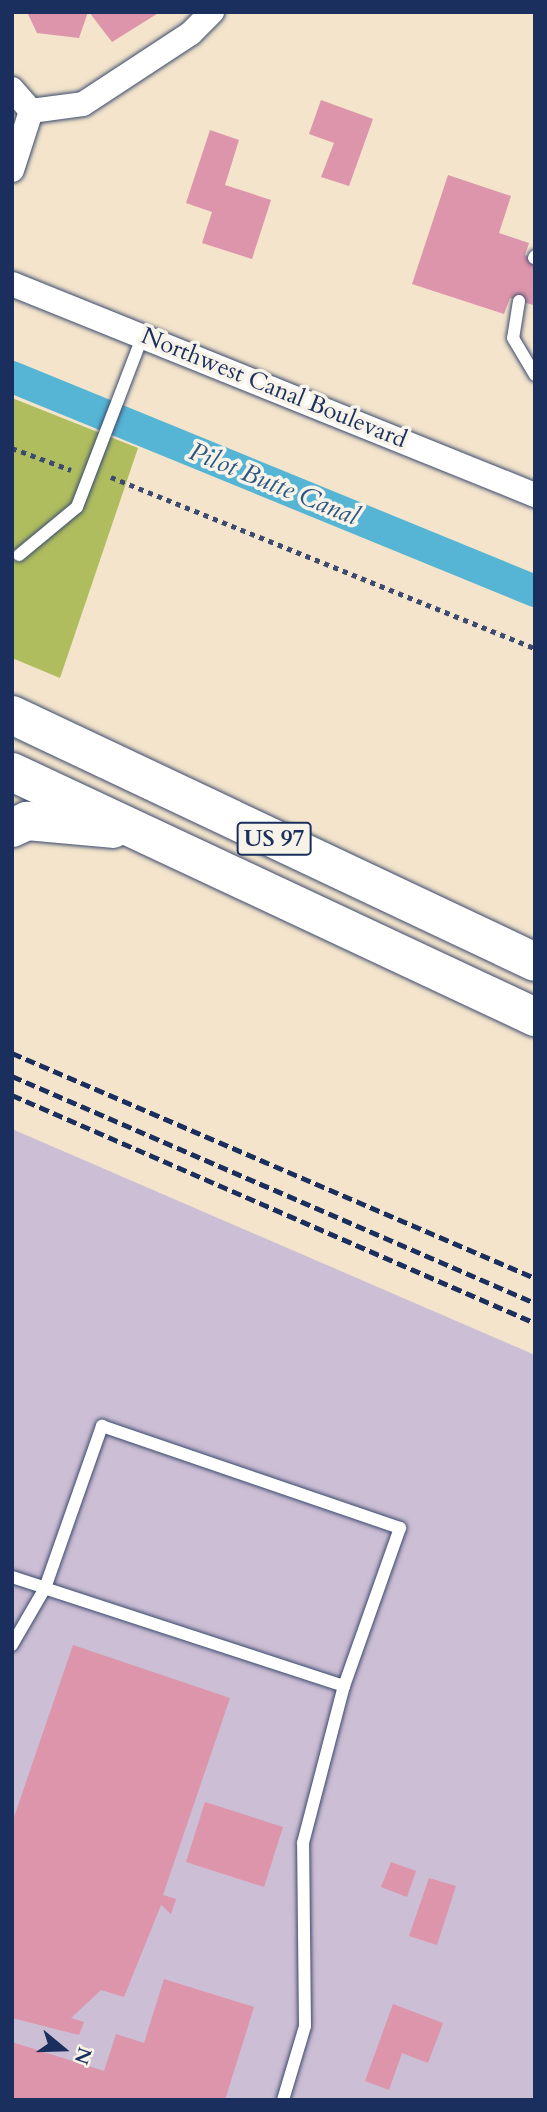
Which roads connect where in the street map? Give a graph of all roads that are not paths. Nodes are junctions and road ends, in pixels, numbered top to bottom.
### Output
1 (212, 12) edge
2 (12, 89) edge
3 (31, 111) junction
4 (12, 170) edge
5 (12, 284) edge
6 (519, 301) dead end
7 (144, 335) junction
8 (535, 375) edge
9 (535, 495) edge
10 (19, 555) dead end
11 (12, 715) edge
12 (12, 772) edge
13 (12, 828) edge
14 (144, 831) junction
15 (535, 962) edge
16 (535, 1017) edge
17 (12, 1577) edge
18 (45, 1588) junction
19 (12, 1646) edge
20 (344, 1686) junction
21 (284, 2100) edge

1 - 3 street
2 - 3 street
3 - 4 street
5 - 7 street, Northwest Canal Boulevard
6 - 8 lane
7 - 9 street, Northwest Canal Boulevard
7 - 10 lane
11 - 15 highway, US 97
12 - 14 highway, US 97
13 - 14 highway
14 - 16 highway, US 97
17 - 18 lane
18 - 19 lane
18 - 20 lane
18 - 20 lane
20 - 21 lane

